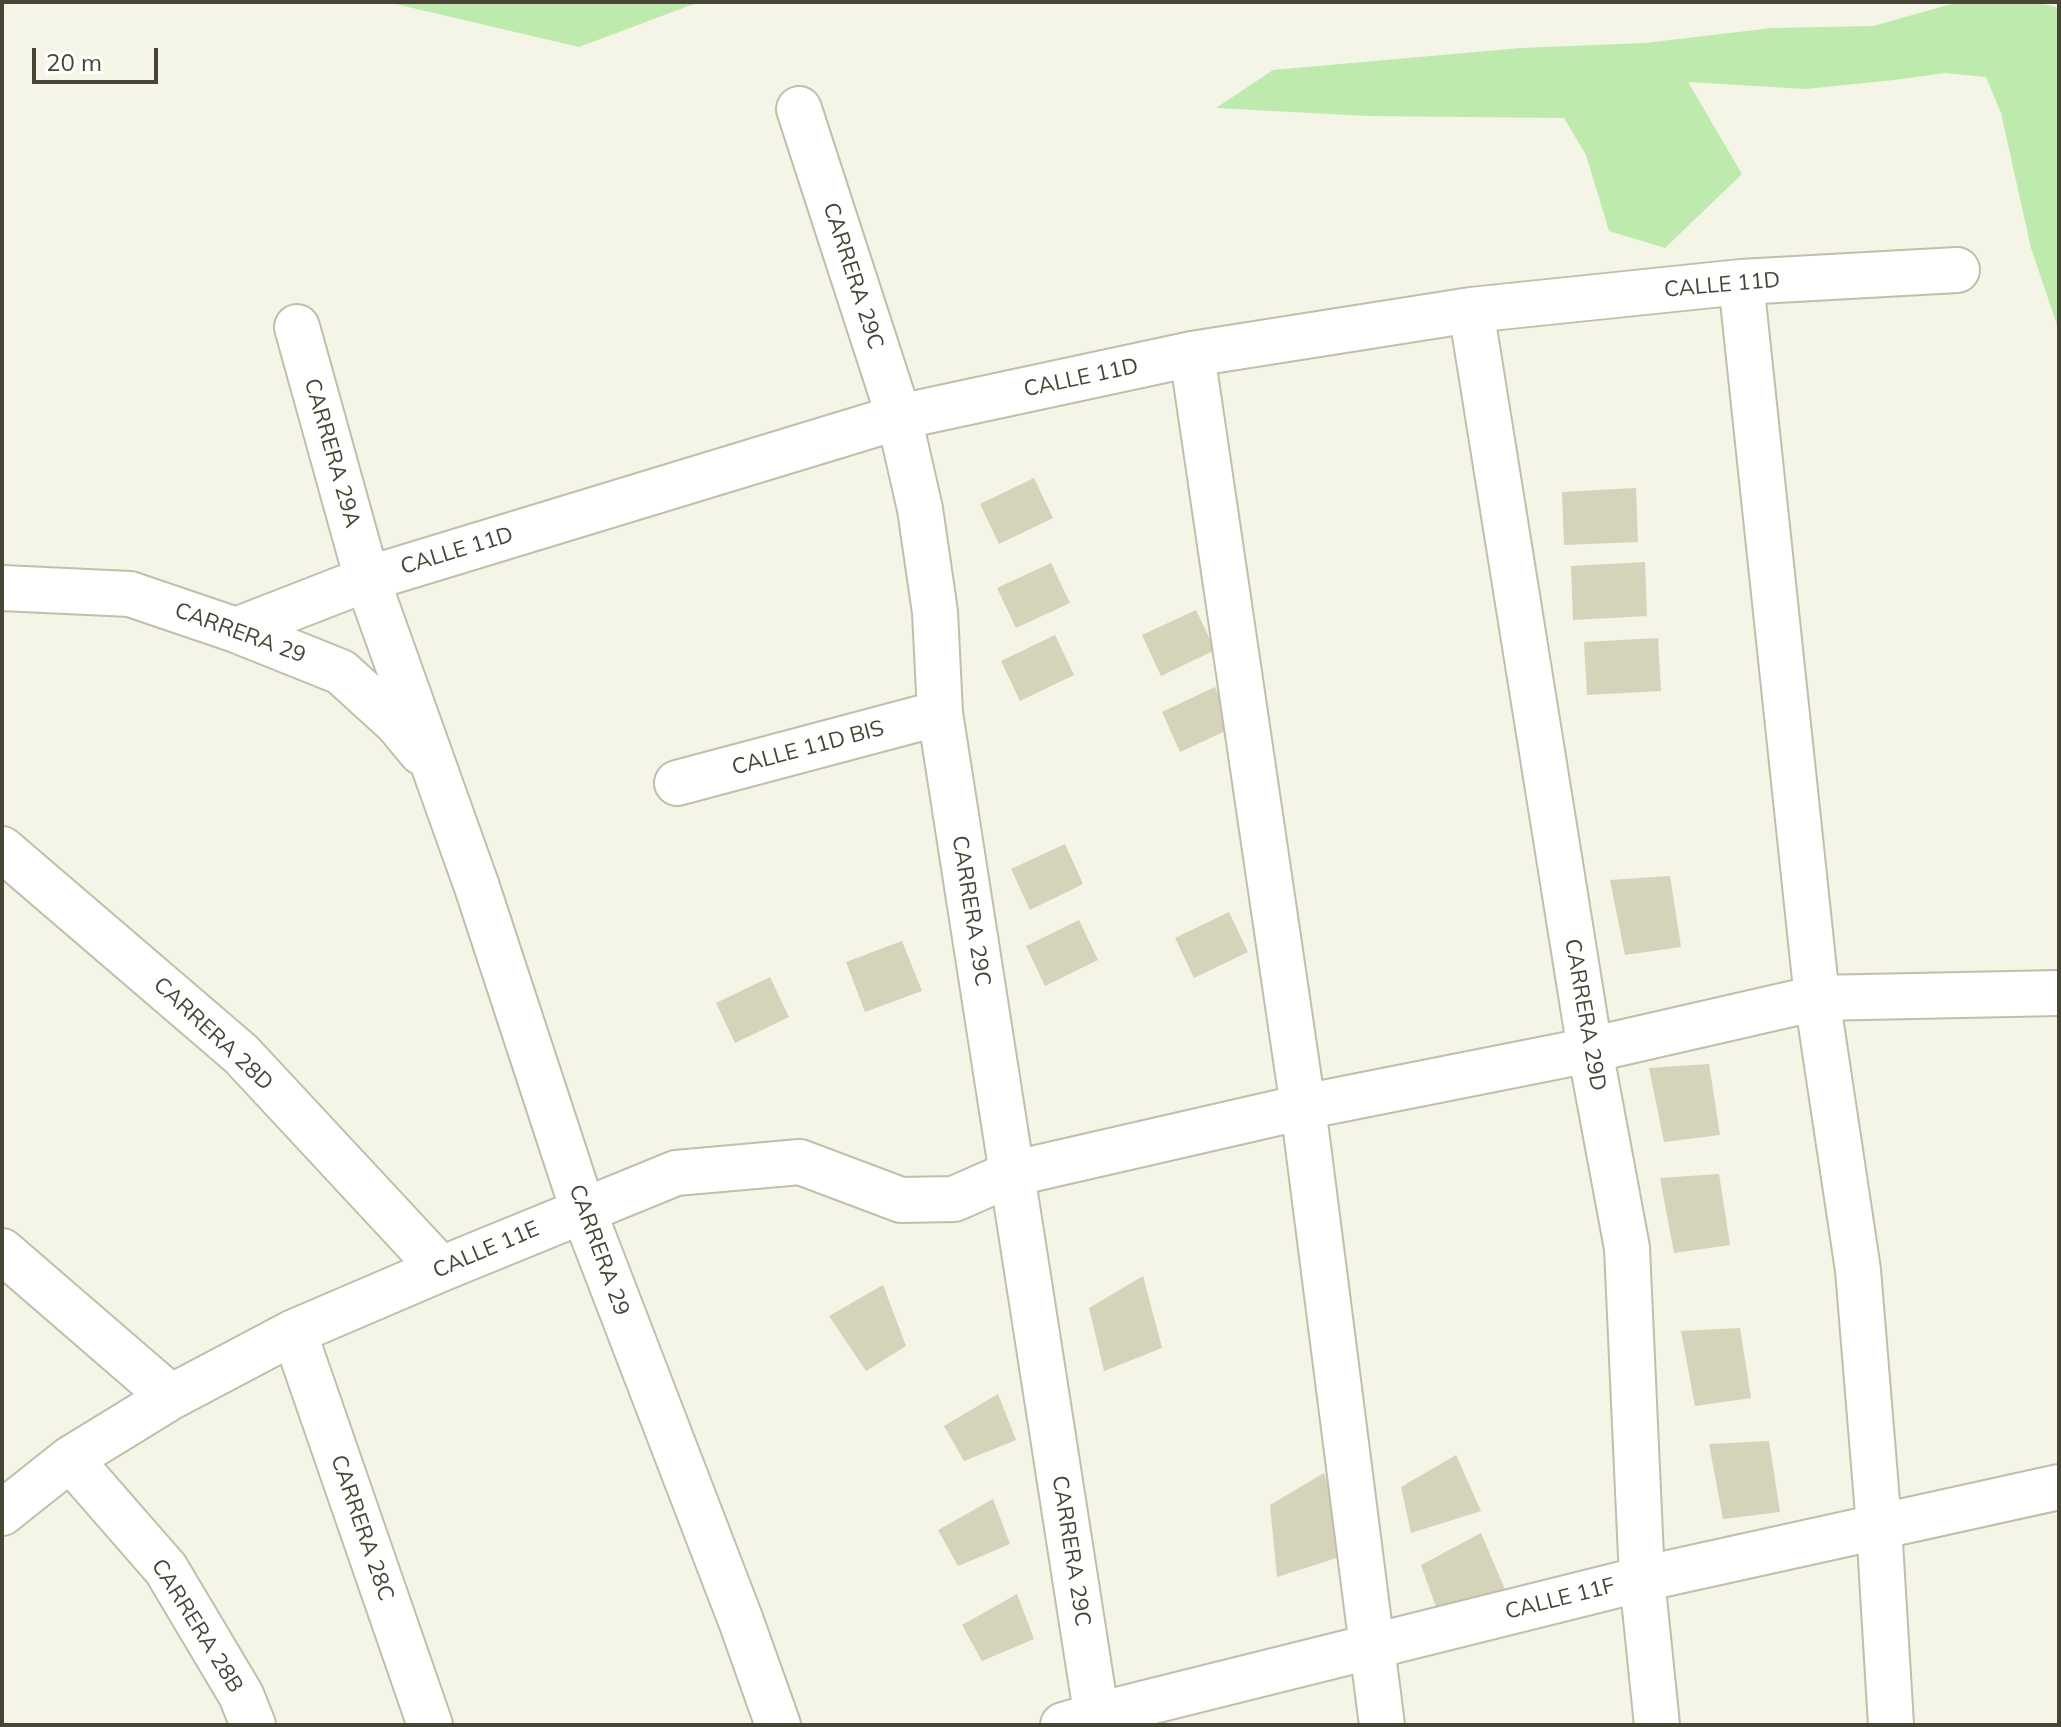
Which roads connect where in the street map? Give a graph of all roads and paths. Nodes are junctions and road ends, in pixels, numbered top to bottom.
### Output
1 (799, 109) dead end
2 (1957, 270) dead end
3 (1741, 282) junction
4 (1471, 310) junction
5 (297, 327) dead end
6 (1192, 354) junction
7 (899, 417) junction
8 (367, 579) junction
9 (2, 588) edge
10 (236, 630) junction
11 (940, 713) junction
12 (436, 769) junction
13 (677, 783) dead end
14 (2, 849) edge
15 (2059, 993) edge
16 (1817, 998) junction
17 (1590, 1050) junction
18 (1303, 1107) junction
19 (1011, 1174) junction
20 (583, 1210) junction
21 (2, 1251) edge
22 (441, 1269) junction
23 (294, 1332) junction
24 (171, 1397) junction
25 (70, 1459) junction
26 (2059, 1487) edge
27 (2, 1513) edge
28 (1879, 1526) junction
29 (1642, 1579) junction
30 (1372, 1646) junction
31 (1086, 1722) edge
32 (253, 1725) edge
33 (430, 1725) edge
34 (778, 1725) edge
35 (1382, 1725) edge
36 (1657, 1725) edge
37 (1891, 1725) edge

1 - 7 street, CARRERA 29C
2 - 3 street, CALLE 11D
3 - 4 street, CALLE 11D
3 - 16 street
4 - 6 street, CALLE 11D
4 - 17 street, CARRERA 29D
5 - 8 street, CARRERA 29A
6 - 7 street, CALLE 11D
6 - 18 street
7 - 8 street, CALLE 11D
7 - 11 street, CARRERA 29C
8 - 10 street, CALLE 11D
8 - 12 street, CARRERA 29
9 - 10 street, CARRERA 29
10 - 12 street, CARRERA 29
11 - 13 street, CALLE 11D BIS
11 - 19 street, CARRERA 29C
12 - 20 street, CARRERA 29
14 - 22 street, CARRERA 28D
15 - 16 street, CALLE 11E
16 - 17 street, CALLE 11E
16 - 28 street
17 - 18 street, CALLE 11E
17 - 29 street, CARRERA 29D
18 - 19 street, CALLE 11E
18 - 30 street
19 - 20 street, CALLE 11E
19 - 31 street, CARRERA 29C
20 - 22 street, CALLE 11E
20 - 34 street, CARRERA 29
21 - 24 street
22 - 23 street, CALLE 11E
23 - 24 street, CALLE 11E
23 - 33 street, CARRERA 28C
24 - 25 street, CALLE 11E
25 - 27 street, CALLE 11E
25 - 32 street, CARRERA 28B
26 - 28 street, CALLE 11F
28 - 29 street, CALLE 11F
28 - 37 street
29 - 30 street, CALLE 11F
29 - 36 street, CARRERA 29D
30 - 31 street, CALLE 11F
30 - 35 street

